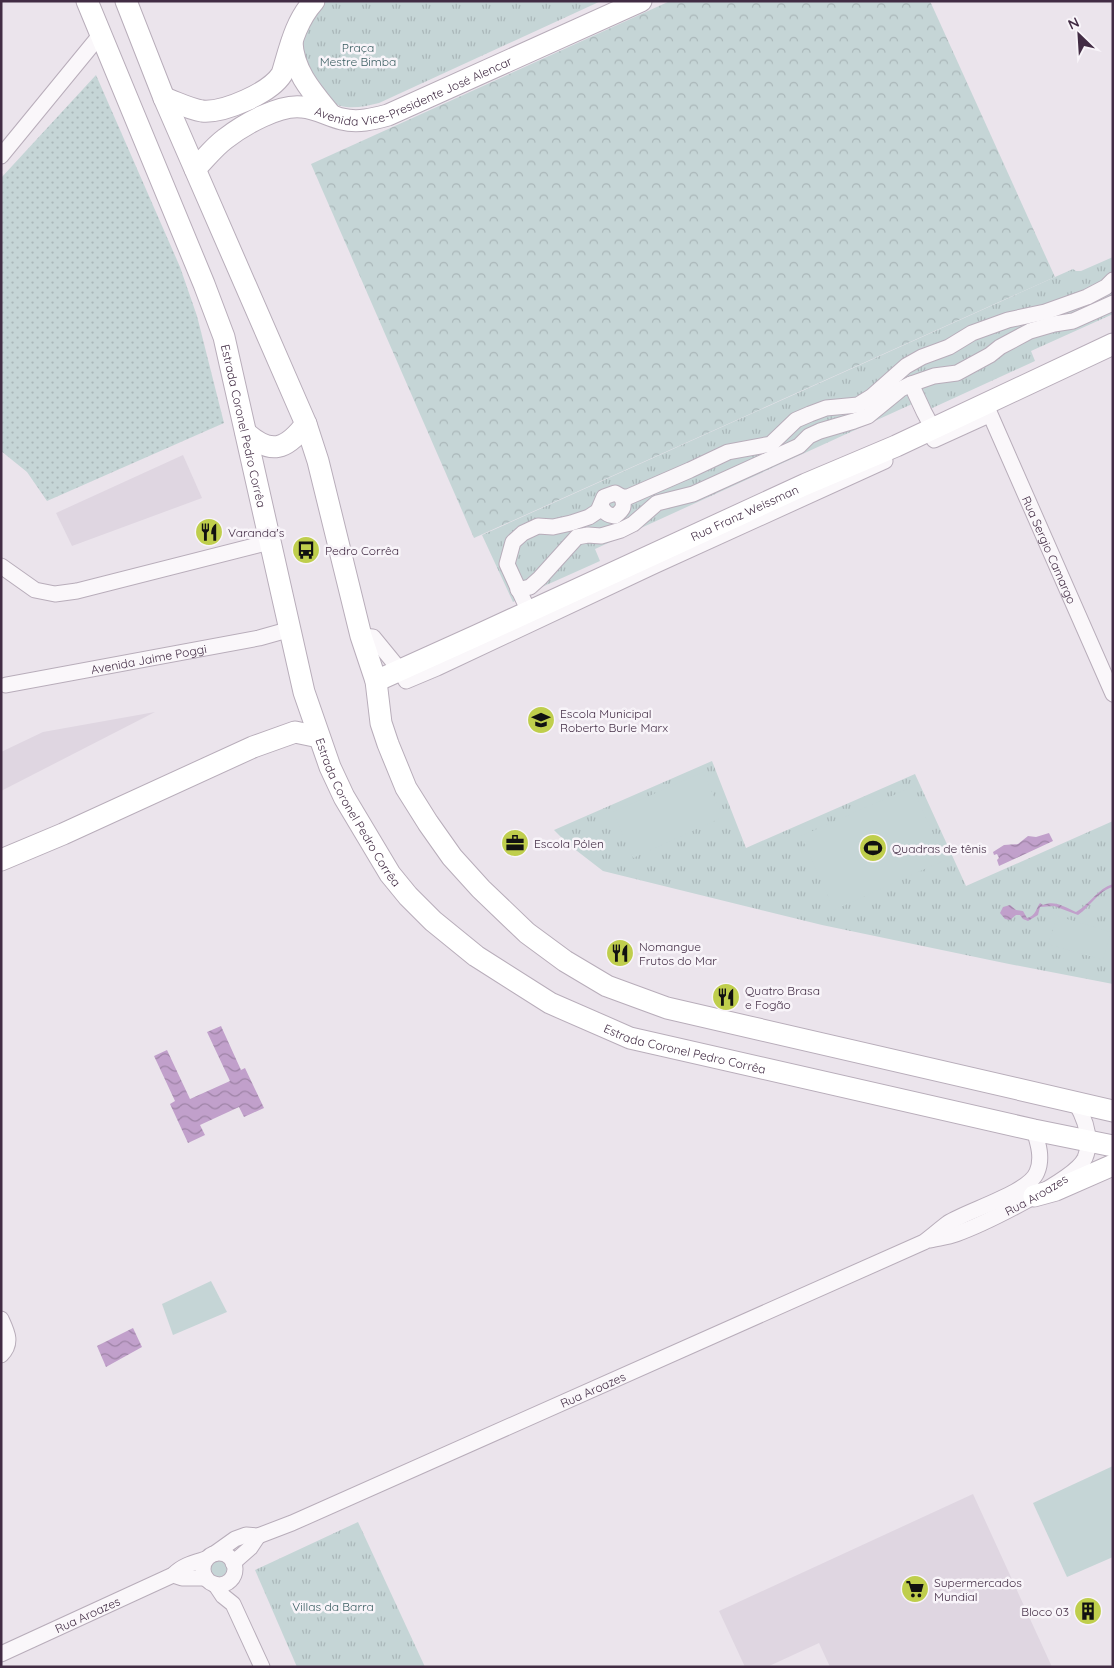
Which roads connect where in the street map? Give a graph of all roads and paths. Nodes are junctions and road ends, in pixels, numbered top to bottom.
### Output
1 (86, 1) edge
2 (126, 1) edge
3 (314, 1) edge
4 (641, 1) edge
5 (101, 34) junction
6 (292, 42) junction
7 (164, 98) junction
8 (331, 115) junction
9 (1, 156) edge
10 (196, 169) junction
11 (1113, 280) edge
12 (1113, 303) edge
13 (1113, 344) edge
14 (911, 384) junction
15 (987, 409) junction
16 (306, 424) junction
17 (934, 429) junction
18 (246, 432) junction
19 (270, 542) junction
20 (1, 566) edge
21 (518, 590) junction
22 (528, 612) junction
23 (290, 629) junction
24 (361, 636) junction
25 (400, 670) junction
26 (376, 681) junction
27 (6, 685) dead end
28 (1113, 694) edge
29 (307, 703) junction
30 (319, 737) junction
31 (253, 747) junction
32 (1, 860) edge
33 (1076, 1103) junction
34 (1113, 1110) edge
35 (1034, 1130) junction
36 (1088, 1141) junction
37 (1113, 1146) edge
38 (1113, 1165) edge
39 (1034, 1196) junction
40 (926, 1240) junction
41 (1, 1319) edge
42 (1, 1354) edge
43 (258, 1536) junction
44 (210, 1557) junction
45 (233, 1569) junction
46 (172, 1575) junction
47 (211, 1581) junction
48 (233, 1604) junction
49 (1, 1654) edge
50 (262, 1667) edge

1 - 5 main road, Estrada Coronel Pedro Corrêa
2 - 7 main road
3 - 6 main road
4 - 8 main road, Avenida Vice-Presidente José Alencar
5 - 9 street
5 - 18 main road, Estrada Coronel Pedro Corrêa
6 - 7 main road
6 - 8 main road
7 - 10 main road
8 - 10 main road, Avenida Vice-Presidente José Alencar
10 - 16 main road
11 - 21 street
12 - 14 street
13 - 15 main road, Rua Franz Weissman
14 - 17 street
14 - 21 street
15 - 17 main road, Rua Franz Weissman
15 - 25 street
15 - 28 street, Rua Sergio Camargo
16 - 18 main road
16 - 24 main road
17 - 22 main road, Rua Franz Weissman
18 - 19 main road, Estrada Coronel Pedro Corrêa
19 - 20 street
19 - 23 main road, Estrada Coronel Pedro Corrêa
21 - 22 street
22 - 25 main road, Rua Franz Weissman
23 - 27 street, Avenida Jaime Poggi
23 - 29 main road, Estrada Coronel Pedro Corrêa
24 - 25 street
24 - 26 main road
25 - 26 main road, Rua Franz Weissman
26 - 33 main road
29 - 30 main road, Estrada Coronel Pedro Corrêa
29 - 31 main road
30 - 31 main road
30 - 35 main road, Estrada Coronel Pedro Corrêa
31 - 32 main road
33 - 34 main road
33 - 36 street
35 - 36 main road, Estrada Coronel Pedro Corrêa
35 - 40 street, Rua Aroazes
36 - 37 main road, Estrada Coronel Pedro Corrêa
36 - 39 street, Rua Aroazes
38 - 39 main road
39 - 40 street, Rua Aroazes
40 - 43 street, Rua Aroazes
41 - 42 street
43 - 44 street, Rua Aroazes
43 - 45 street, Rua Aroazes
44 - 45 street
44 - 46 street, Rua Aroazes
44 - 47 street
45 - 47 street
45 - 48 street
46 - 47 street
46 - 49 street, Rua Aroazes
47 - 48 street
48 - 50 street

